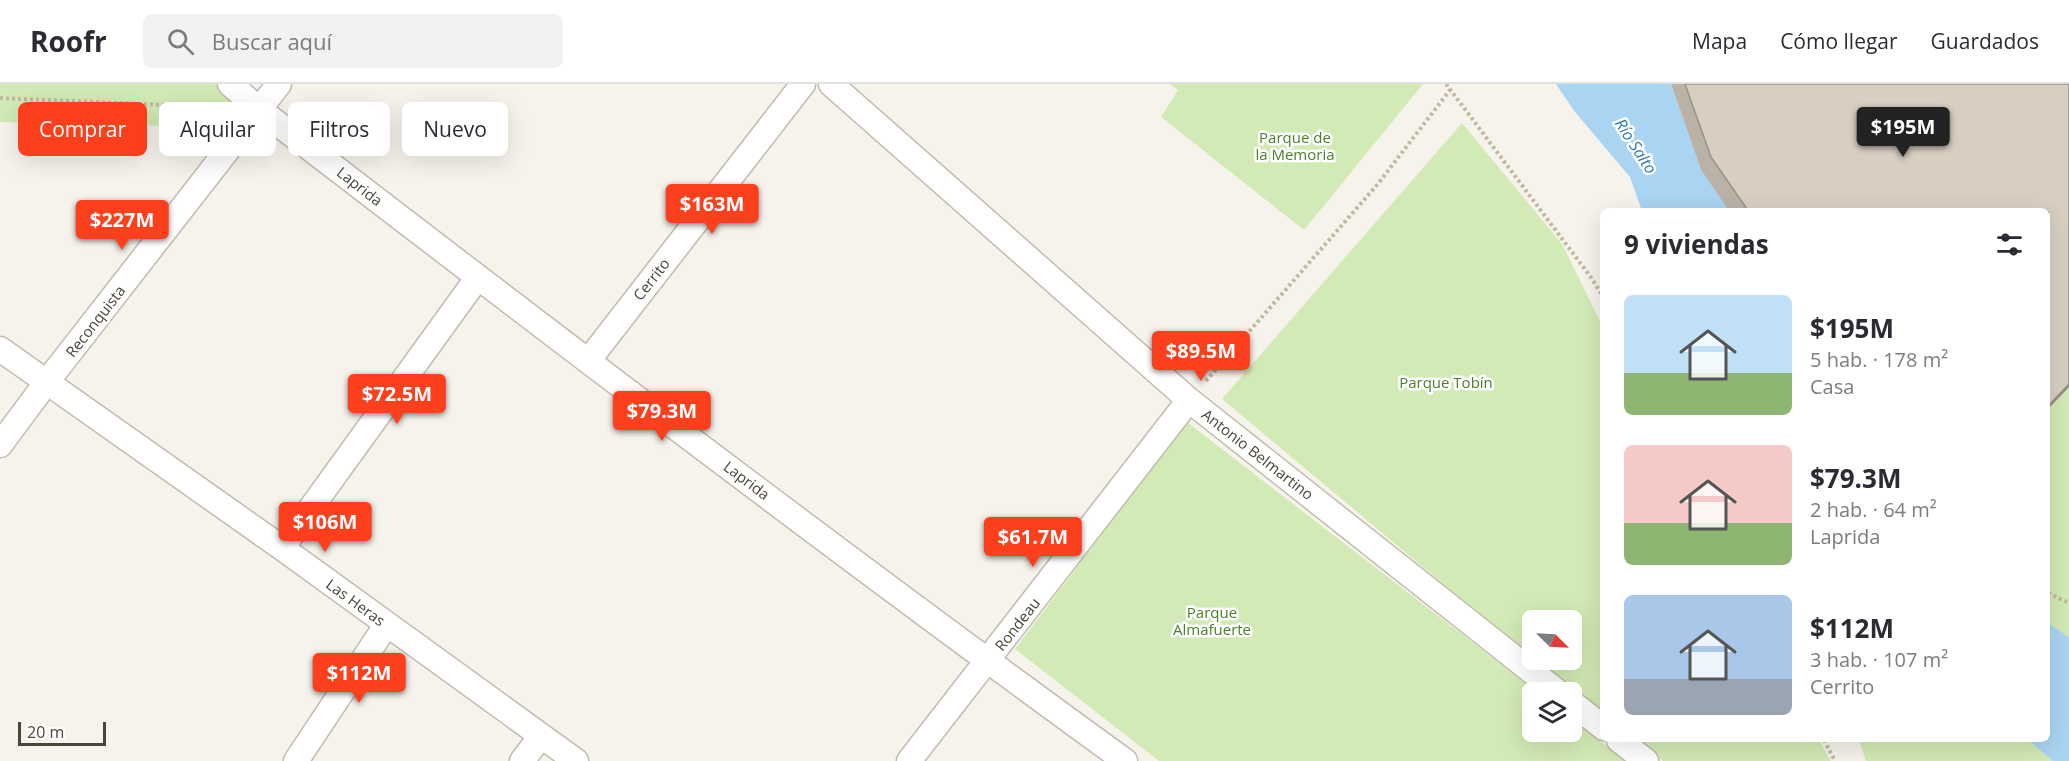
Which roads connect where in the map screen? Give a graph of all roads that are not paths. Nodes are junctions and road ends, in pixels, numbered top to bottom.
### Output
1 (230, 84) edge
2 (279, 84) edge
3 (802, 84) edge
4 (831, 84) edge
5 (251, 102) edge
6 (266, 102) edge
7 (276, 122) edge
8 (224, 156) edge
9 (478, 277) junction
10 (0, 349) edge
11 (588, 361) junction
12 (46, 383) junction
13 (1189, 400) junction
14 (0, 445) edge
15 (282, 548) junction
16 (387, 624) junction
17 (988, 661) junction
18 (1545, 682) edge
19 (1582, 711) edge
20 (1600, 725) edge
21 (541, 736) junction
22 (1621, 742) edge
23 (296, 761) edge
24 (522, 761) edge
25 (576, 761) edge
26 (909, 761) edge
27 (1125, 761) edge
28 (1646, 761) edge

1 - 5 street, Laprida
2 - 6 street, Reconquista
3 - 11 street, Cerrito
4 - 13 street, Antonio Belmartino
7 - 9 street, Laprida
8 - 12 street, Reconquista
9 - 11 street, Laprida
9 - 15 street
10 - 12 street, Las Heras
11 - 17 street, Laprida
12 - 14 street, Reconquista
12 - 15 street, Las Heras
13 - 17 street, Rondeau
13 - 18 street, Antonio Belmartino
15 - 16 street, Las Heras
16 - 21 street, Las Heras
16 - 23 street
17 - 26 street, Rondeau
17 - 27 street, Laprida
19 - 20 street
21 - 24 street
21 - 25 street, Las Heras
22 - 28 street

